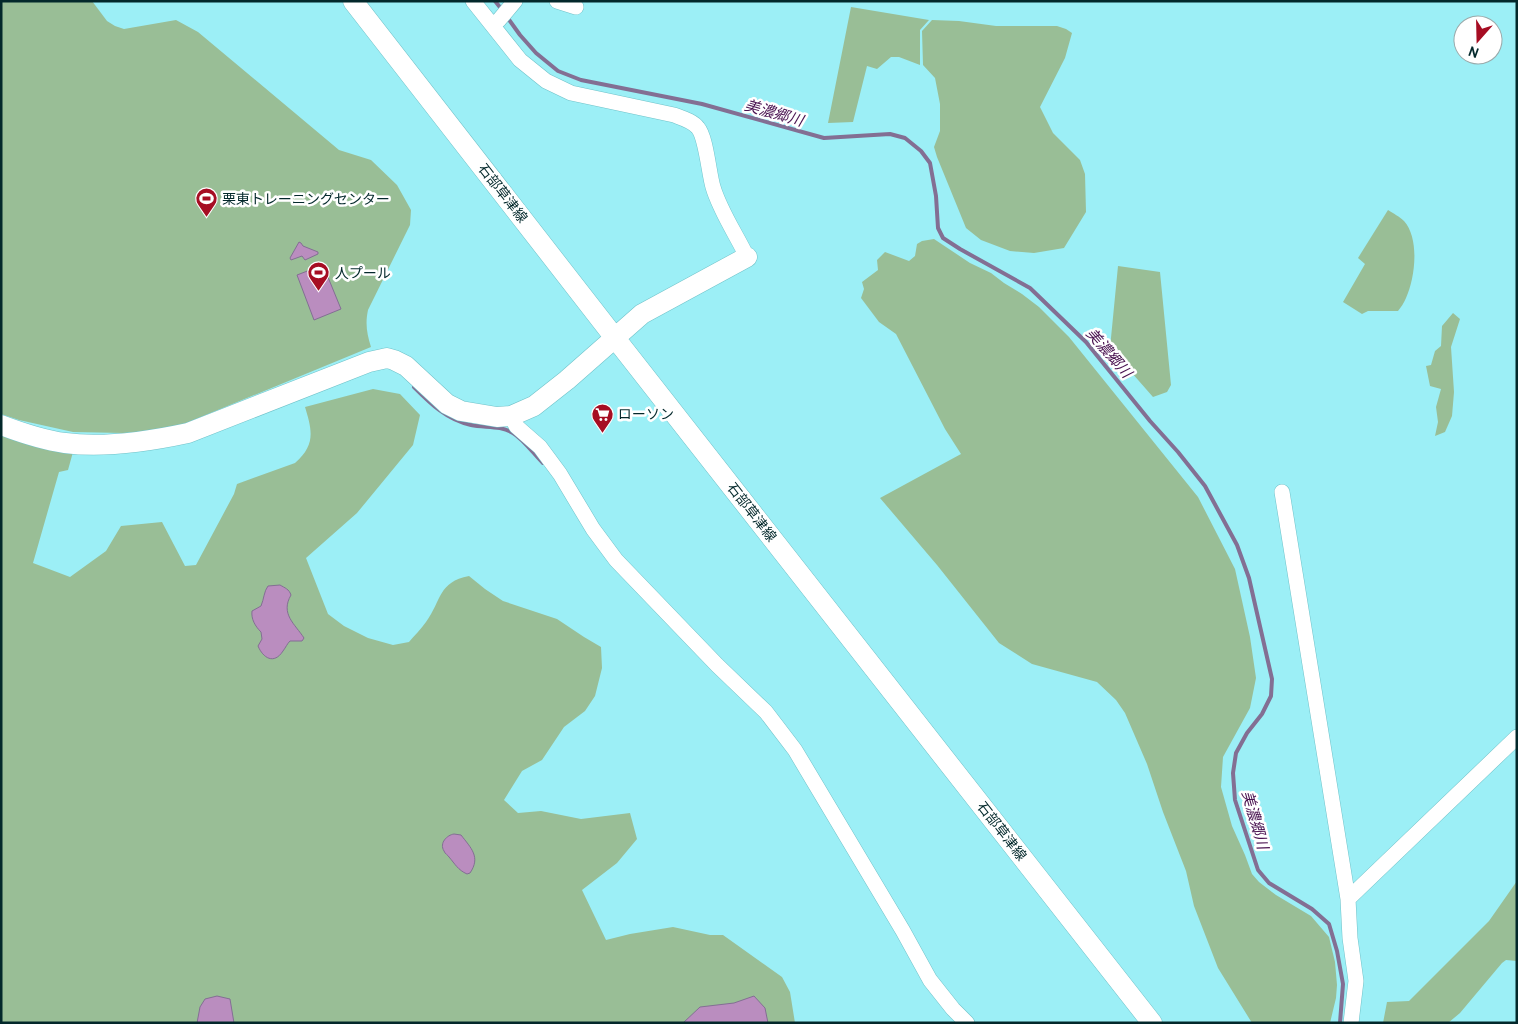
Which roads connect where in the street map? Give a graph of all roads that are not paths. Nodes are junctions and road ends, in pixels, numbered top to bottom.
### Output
1 (353, 1) edge
2 (473, 1) edge
3 (556, 1) edge
4 (513, 4) edge
5 (576, 7) dead end
6 (496, 23) junction
7 (747, 257) joint
8 (615, 338) junction
9 (511, 416) junction
10 (1, 425) edge
11 (1282, 492) dead end
12 (1517, 737) edge
13 (1348, 899) junction
14 (967, 1023) edge
15 (1152, 1023) edge
16 (1351, 1023) edge

1 - 8 main road, 石部草津線
2 - 6 street
3 - 5 street
4 - 6 street
6 - 7 street
7 - 8 main road
8 - 9 main road
8 - 15 main road, 石部草津線
9 - 10 main road
9 - 14 street
11 - 13 street
12 - 13 street
13 - 16 street

